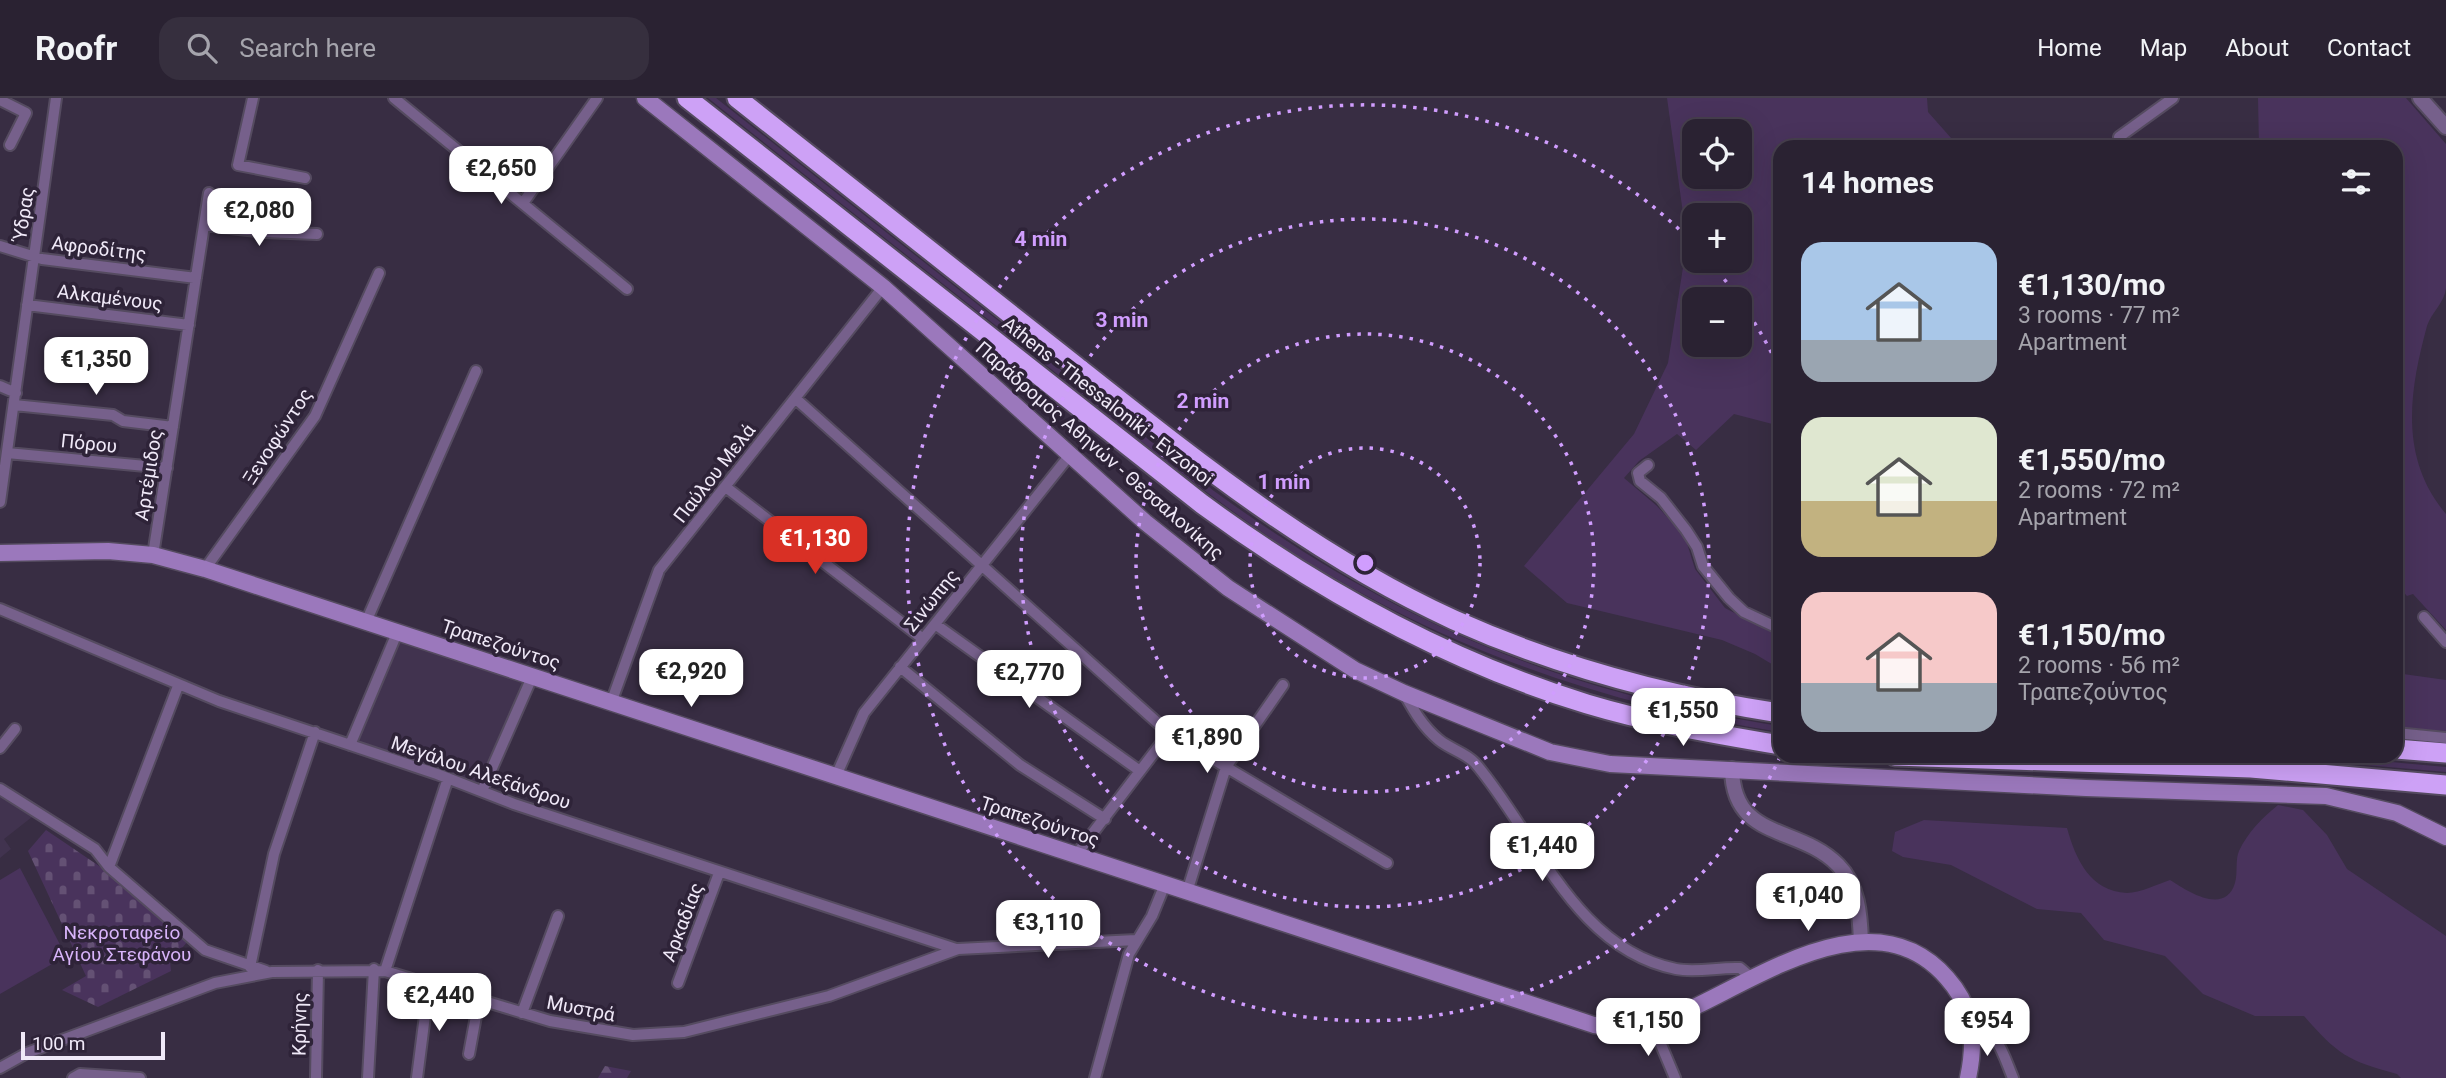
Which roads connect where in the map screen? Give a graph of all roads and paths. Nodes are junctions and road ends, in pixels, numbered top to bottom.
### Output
1 (56, 98) edge
2 (254, 98) edge
3 (394, 98) edge
4 (597, 98) edge
5 (645, 98) edge
6 (687, 98) edge
7 (737, 98) edge
8 (2173, 98) edge
9 (2420, 98) edge
10 (0, 100) edge
11 (2446, 127) edge
12 (2119, 136) dead end
13 (10, 145) dead end
14 (305, 178) dead end
15 (209, 192) dead end
16 (523, 203) junction
17 (204, 225) junction
18 (317, 234) dead end
19 (0, 246) edge
20 (34, 257) junction
21 (379, 273) dead end
22 (196, 278) junction
23 (883, 286) junction
24 (627, 289) dead end
25 (27, 305) junction
26 (189, 325) junction
27 (476, 371) dead end
28 (0, 386) edge
29 (795, 398) junction
30 (15, 399) junction
31 (173, 427) junction
32 (7, 453) junction
33 (1069, 456) junction
34 (1647, 465) dead end
35 (167, 468) junction
36 (727, 488) junction
37 (0, 502) edge
38 (0, 553) edge
39 (153, 555) junction
40 (982, 565) junction
41 (205, 569) junction
42 (0, 608) edge
43 (2424, 617) dead end
44 (366, 622) junction
45 (935, 624) junction
46 (1773, 626) edge
47 (397, 633) junction
48 (923, 639) junction
49 (2446, 642) edge
50 (900, 667) junction
51 (532, 677) junction
52 (1283, 685) dead end
53 (178, 686) junction
54 (1404, 693) junction
55 (611, 703) junction
56 (1773, 712) edge
57 (15, 729) dead end
58 (315, 732) junction
59 (1169, 733) junction
60 (2403, 734) edge
61 (2446, 738) edge
62 (1773, 744) edge
63 (350, 745) junction
64 (0, 748) edge
65 (2403, 750) edge
66 (2446, 754) edge
67 (2103, 763) edge
68 (1226, 767) junction
69 (1732, 769) junction
70 (1140, 771) junction
71 (836, 776) junction
72 (447, 778) junction
73 (2446, 785) edge
74 (0, 789) edge
75 (482, 791) junction
76 (1105, 819) junction
77 (2446, 837) edge
78 (1076, 855) junction
79 (1387, 863) dead end
80 (109, 867) junction
81 (719, 873) junction
82 (1165, 884) junction
83 (1187, 892) junction
84 (558, 916) dead end
85 (1136, 940) junction
86 (1861, 942) junction
87 (958, 949) junction
88 (250, 967) junction
89 (318, 970) junction
90 (380, 970) junction
91 (272, 972) junction
92 (1753, 979) junction
93 (678, 983) dead end
94 (429, 984) junction
95 (479, 1000) junction
96 (522, 1013) junction
97 (1652, 1023) junction
98 (1972, 1023) junction
99 (469, 1054) dead end
100 (0, 1068) edge
101 (73, 1078) edge
102 (140, 1078) edge
103 (316, 1078) edge
104 (368, 1078) edge
105 (417, 1078) edge
106 (1095, 1078) edge
107 (1675, 1078) edge
108 (1968, 1078) edge
109 (2013, 1078) edge

1 - 20 street, Ύδρας
2 - 14 street
3 - 16 street
4 - 16 street
5 - 23 main road, Παράδρομος Αθηνών - Θεσσαλονίκης
6 - 62 highway, Athens - Thessaloniki - Evzonoi
7 - 56 highway, Athens - Thessaloniki - Evzonoi
8 - 12 street
9 - 11 street
10 - 13 street
15 - 17 street, Αρτέμιδος
16 - 24 street
17 - 18 street
17 - 22 street, Αρτέμιδος
19 - 20 street, Αφροδίτης
20 - 22 street, Αφροδίτης
20 - 25 street, Ύδρας
21 - 41 street, Ξενοφώντος
22 - 26 street, Αρτέμιδος
23 - 29 street, Παύλου Μελά
23 - 33 main road, Παράδρομος Αθηνών - Θεσσαλονίκης
25 - 26 street, Αλκαμένους
25 - 30 street, Ύδρας
26 - 31 street, Αρτέμιδος
27 - 44 street
28 - 30 street
29 - 36 street, Παύλου Μελά
29 - 40 street
30 - 31 street
30 - 32 street, Ύδρας
31 - 35 street, Αρτέμιδος
32 - 35 street, Πόρου
32 - 37 street, Ύδρας
33 - 40 street, Σινώπης
33 - 54 main road, Παράδρομος Αθηνών - Θεσσαλονίκης
34 - 46 street
35 - 39 street, Αρτέμιδος
36 - 48 street
36 - 55 street, Παύλου Μελά
38 - 39 main road, Τραπεζούντος
39 - 41 main road, Τραπεζούντος
40 - 45 street, Σινώπης
40 - 59 street
41 - 44 main road, Τραπεζούντος
42 - 53 street, Μεγάλου Αλεξάνδρου
43 - 49 street
44 - 47 main road, Τραπεζούντος
45 - 48 street, Σινώπης
45 - 70 street
47 - 51 main road, Τραπεζούντος
47 - 63 street
48 - 50 street, Σινώπης
50 - 71 street, Σινώπης
50 - 76 street
51 - 55 main road, Τραπεζούντος
51 - 75 street
52 - 68 street
53 - 58 street, Μεγάλου Αλεξάνδρου
53 - 80 street
54 - 69 main road, Παράδρομος Αθηνών - Θεσσαλονίκης
54 - 92 street
55 - 71 main road, Τραπεζούντος
57 - 64 street
58 - 63 street, Μεγάλου Αλεξάνδρου
58 - 88 street
59 - 68 street
59 - 70 street
60 - 61 street
63 - 72 street, Μεγάλου Αλεξάνδρου
65 - 66 highway
67 - 73 highway
68 - 79 street
68 - 83 street
69 - 77 main road, Παράδρομος Αθηνών - Θεσσαλονίκης
69 - 86 street
70 - 76 street
71 - 78 main road, Τραπεζούντος
72 - 75 street, Μεγάλου Αλεξάνδρου
72 - 90 street
74 - 80 street
75 - 81 street, Μεγάλου Αλεξάνδρου
76 - 78 street
78 - 82 main road, Τραπεζούντος
80 - 88 street
81 - 87 street, Μεγάλου Αλεξάνδρου
81 - 93 street, Αρκαδίας
82 - 83 main road, Τραπεζούντος
82 - 85 street
83 - 97 main road, Τραπεζούντος
84 - 96 street
85 - 87 street
85 - 106 street
86 - 92 main road, Τραπεζούντος
86 - 98 main road, Τραπεζούντος
87 - 96 street, Μυστρά
88 - 91 street
89 - 90 street, Μυστρά
89 - 91 street, Μυστρά
89 - 103 street, Κρήνης
90 - 94 street, Μυστρά
90 - 104 street
91 - 100 street, Μυστρά
92 - 97 main road, Τραπεζούντος
94 - 95 street, Μυστρά
94 - 105 street
95 - 96 street, Μυστρά
95 - 99 street
97 - 107 street
98 - 108 main road, Τραπεζούντος
98 - 109 street
101 - 102 street

